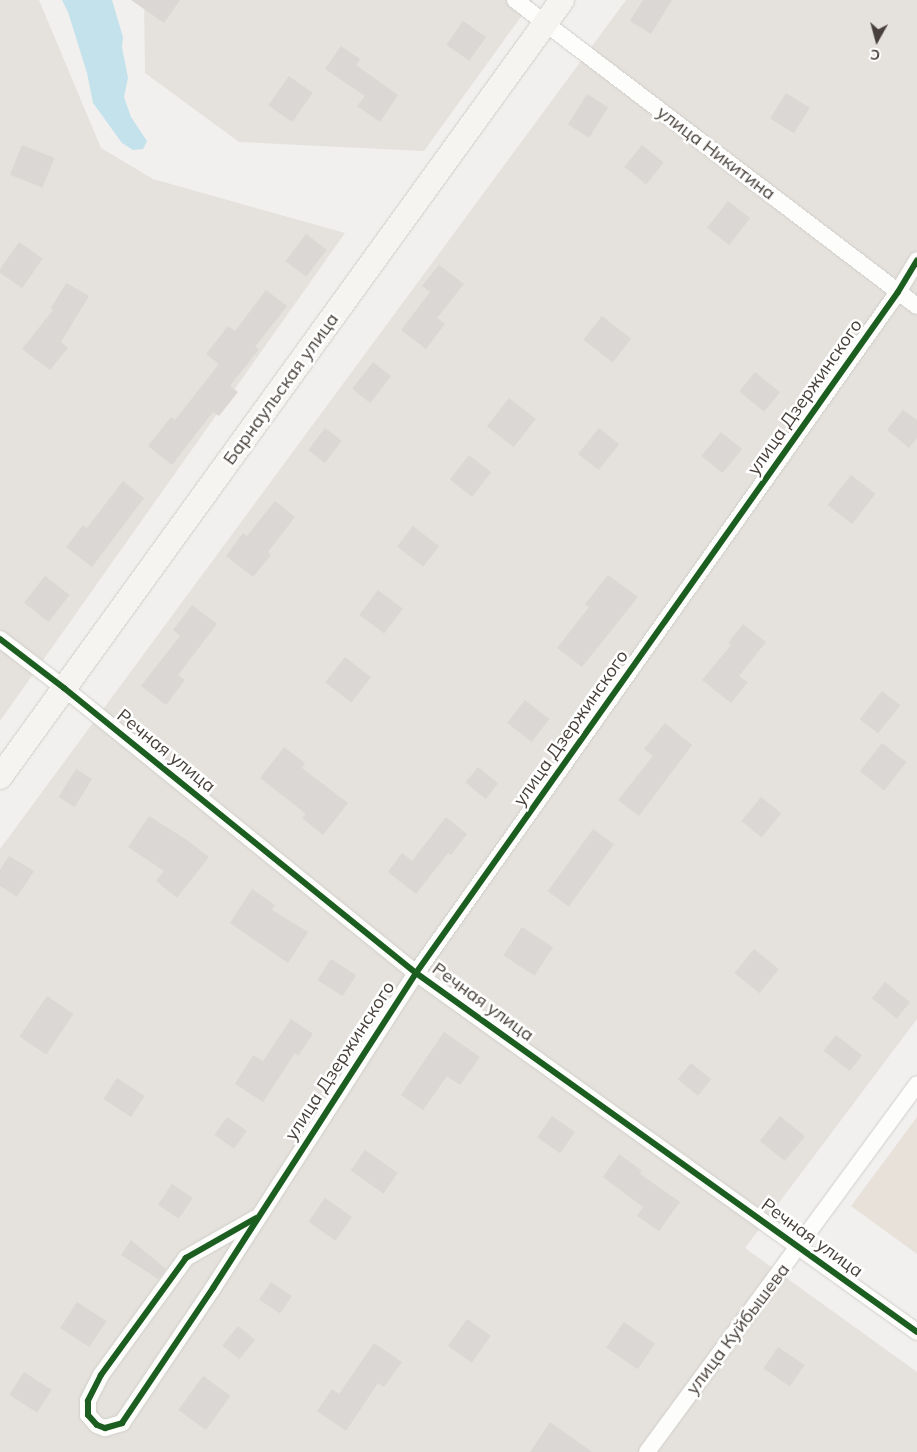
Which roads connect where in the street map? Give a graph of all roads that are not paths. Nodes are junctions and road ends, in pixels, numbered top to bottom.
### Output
1 (515, 0) edge
2 (562, 0) edge
3 (545, 23) junction
4 (917, 260) edge
5 (898, 292) junction
6 (917, 306) edge
7 (0, 639) edge
8 (64, 688) junction
9 (0, 777) edge
10 (416, 973) junction
11 (917, 1085) edge
12 (256, 1218) junction
13 (799, 1248) junction
14 (917, 1332) edge
15 (647, 1452) edge

1 - 3 street, улица Никитина
2 - 3 street, Барнаульская улица
3 - 5 street, улица Никитина
3 - 8 street, Барнаульская улица
4 - 5 street, улица Дзержинского
5 - 6 street, улица Никитина
5 - 10 street, улица Дзержинского
7 - 8 street, Речная улица
8 - 9 street, Барнаульская улица
8 - 10 street, Речная улица
10 - 12 street, улица Дзержинского
10 - 13 street, Речная улица
11 - 13 street, улица Куйбышева
12 - 12 street, улица Дзержинского
13 - 14 street, Речная улица
13 - 15 street, улица Куйбышева

